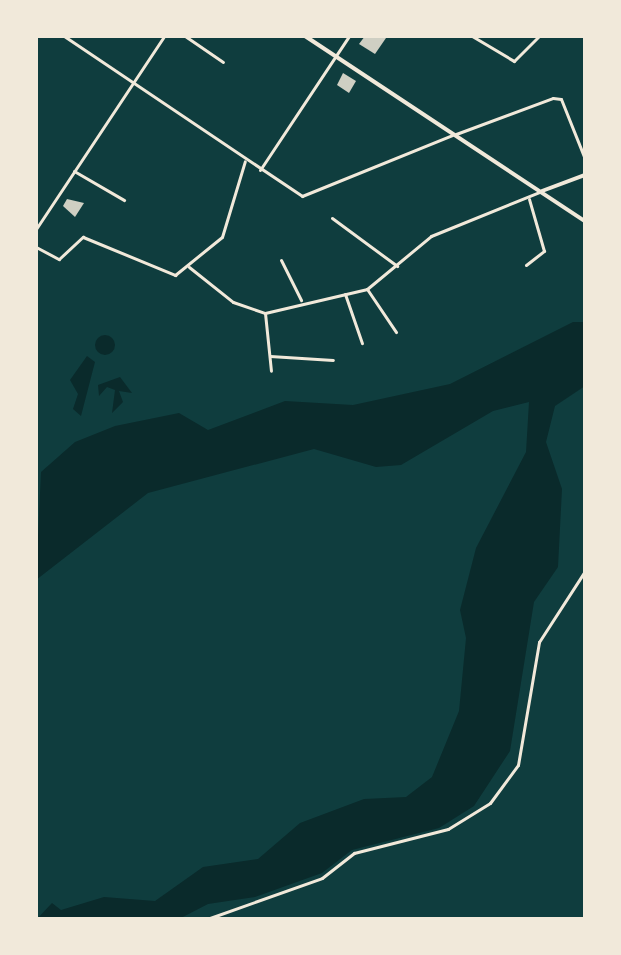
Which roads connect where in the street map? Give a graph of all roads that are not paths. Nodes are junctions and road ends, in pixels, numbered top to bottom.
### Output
1 (64, 36) edge
2 (164, 36) edge
3 (185, 36) edge
4 (305, 36) edge
5 (349, 36) edge
6 (472, 36) edge
7 (539, 36) edge
8 (336, 57) junction
9 (223, 62) dead end
10 (132, 83) junction
11 (456, 134) junction
12 (585, 159) edge
13 (245, 161) junction
14 (260, 170) junction
15 (74, 171) junction
16 (585, 175) edge
17 (542, 191) junction
18 (529, 199) junction
19 (124, 200) dead end
20 (332, 218) dead end
21 (585, 221) edge
22 (36, 229) edge
23 (36, 247) edge
24 (281, 260) dead end
25 (526, 265) dead end
26 (398, 266) junction
27 (189, 267) junction
28 (367, 289) junction
29 (345, 294) junction
30 (301, 300) junction
31 (265, 313) junction
32 (396, 332) dead end
33 (362, 343) dead end
34 (270, 356) junction
35 (333, 360) dead end
36 (271, 371) dead end
37 (585, 571) edge
38 (207, 919) edge

1 - 10 street
2 - 10 street
3 - 9 street
4 - 8 main road
5 - 8 street
6 - 7 street
8 - 11 main road
8 - 14 street
10 - 13 street
10 - 15 street
11 - 12 street
11 - 14 street
11 - 17 main road
13 - 14 street
13 - 27 street
15 - 19 street
15 - 22 street
16 - 17 main road
17 - 18 street
17 - 21 main road
18 - 25 street
18 - 26 street
20 - 26 street
23 - 27 street
24 - 30 street
26 - 28 street
27 - 31 street
28 - 29 street
28 - 32 street
29 - 30 street
29 - 33 street
30 - 31 street
31 - 34 street
34 - 35 street
34 - 36 street
37 - 38 street

